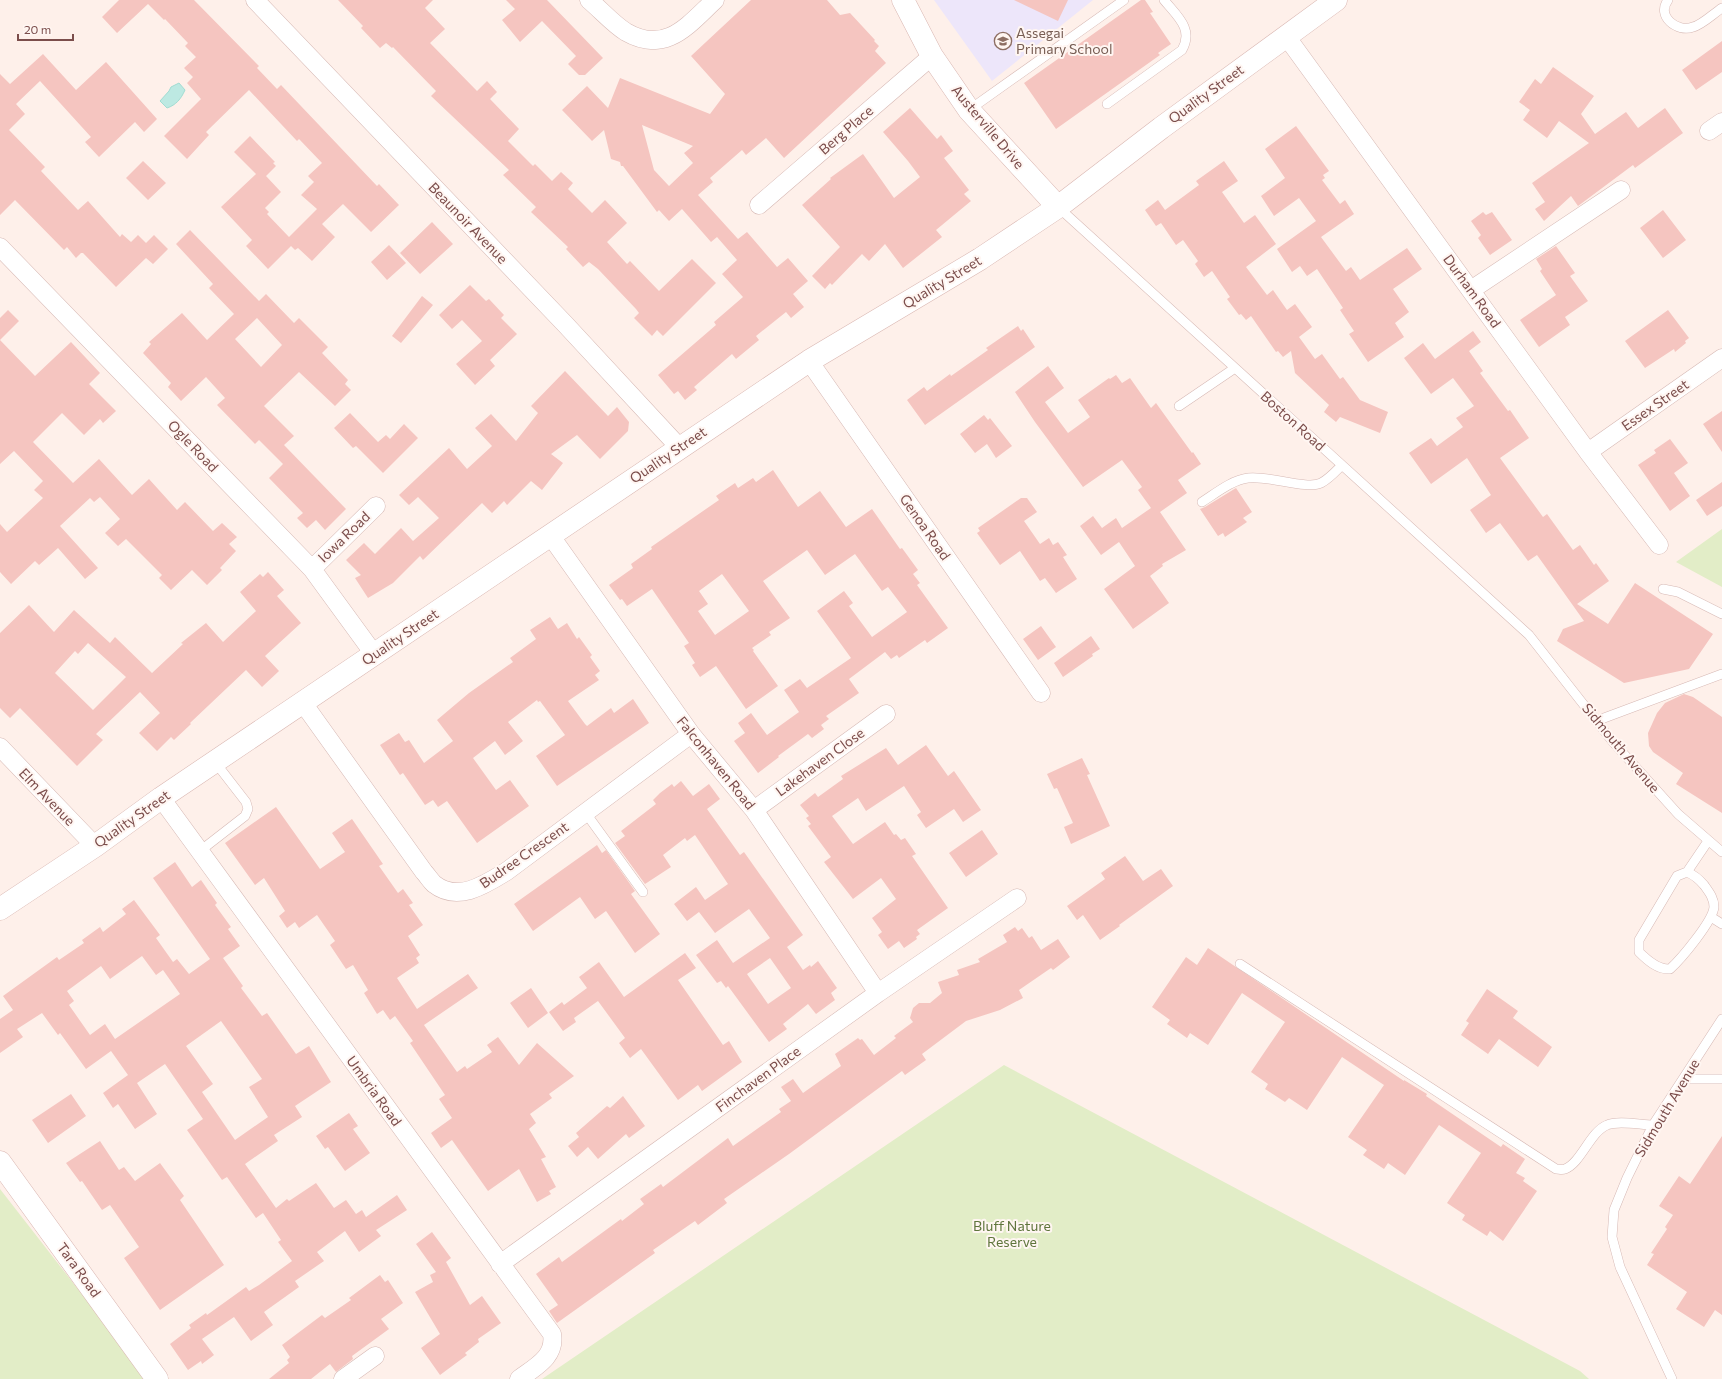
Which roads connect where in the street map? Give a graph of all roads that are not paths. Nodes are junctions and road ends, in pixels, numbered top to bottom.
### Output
1 (255, 0) edge
2 (589, 0) edge
3 (715, 0) edge
4 (903, 0) edge
5 (1124, 0) edge
6 (1164, 0) edge
7 (1336, 0) edge
8 (1668, 0) edge
9 (1722, 8) edge
10 (1286, 36) junction
11 (932, 56) junction
12 (1107, 104) dead end
13 (969, 110) junction
14 (1621, 190) dead end
15 (759, 205) dead end
16 (1058, 207) junction
17 (0, 247) edge
18 (1471, 290) junction
19 (1722, 358) edge
20 (809, 361) junction
21 (1235, 368) junction
22 (1179, 406) dead end
23 (679, 447) junction
24 (1588, 452) junction
25 (1342, 465) junction
26 (1202, 502) dead end
27 (376, 506) dead end
28 (550, 535) junction
29 (1659, 545) dead end
30 (312, 569) junction
31 (1663, 589) dead end
32 (1722, 614) edge
33 (1529, 635) joint
34 (374, 654) junction
35 (1722, 674) edge
36 (1041, 693) dead end
37 (303, 703) junction
38 (886, 714) dead end
39 (1596, 721) junction
40 (691, 734) junction
41 (0, 748) edge
42 (215, 762) junction
43 (161, 798) junction
44 (754, 810) junction
45 (586, 812) junction
46 (1708, 842) junction
47 (95, 846) junction
48 (200, 851) junction
49 (1722, 852) edge
50 (1687, 872) junction
51 (643, 892) dead end
52 (1017, 898) dead end
53 (0, 909) edge
54 (1711, 917) junction
55 (1722, 924) edge
56 (1240, 964) dead end
57 (878, 993) junction
58 (1722, 1019) edge
59 (1683, 1079) junction
60 (1722, 1079) edge
61 (1653, 1125) junction
62 (0, 1162) edge
63 (500, 1264) junction
64 (375, 1356) dead end
65 (157, 1379) edge
66 (343, 1379) edge
67 (519, 1379) edge
68 (1672, 1379) edge

1 - 23 street, Beaunoir Avenue
2 - 3 street
4 - 11 street, Austerville Drive
5 - 13 lane
6 - 12 lane
7 - 10 street, Quality Street
8 - 9 lane
10 - 16 street, Quality Street
10 - 18 street, Durham Road
11 - 13 street, Austerville Drive
11 - 15 street, Berg Place
13 - 16 street, Austerville Drive
14 - 18 street
16 - 20 street, Quality Street
16 - 21 lane, Boston Road
17 - 30 street, Ogle Road
18 - 24 street, Durham Road
19 - 24 street, Essex Street
20 - 23 street, Quality Street
20 - 36 street, Genoa Road
21 - 22 lane
21 - 25 lane, Boston Road
23 - 28 street, Quality Street
24 - 29 street, Durham Road
25 - 26 lane
25 - 33 lane, Boston Road
27 - 30 street, Iowa Road
28 - 34 street, Quality Street
28 - 40 street, Falconhaven Road
30 - 34 street, Ogle Road
31 - 32 lane
33 - 39 lane, Sidmouth Avenue
34 - 37 street, Quality Street
35 - 39 lane
37 - 42 street, Quality Street
37 - 45 street, Budree Crescent
38 - 44 street, Lakehaven Close
39 - 46 lane, Sidmouth Avenue
40 - 44 street, Falconhaven Road
40 - 45 street, Budree Crescent
41 - 47 street, Elm Avenue
42 - 43 street, Quality Street
42 - 48 lane
43 - 47 street, Quality Street
43 - 48 street, Umbria Road
44 - 57 street, Falconhaven Road
45 - 51 lane
46 - 49 lane, Sidmouth Avenue
46 - 50 lane
47 - 53 street, Quality Street
48 - 63 street, Umbria Road
50 - 54 lane
50 - 54 lane
52 - 57 street, Finchaven Place
54 - 55 lane
56 - 61 lane
57 - 63 street, Finchaven Place
58 - 59 lane, Sidmouth Avenue
59 - 60 lane
59 - 61 lane, Sidmouth Avenue
61 - 68 lane, Sidmouth Avenue
62 - 65 street, Tara Road
63 - 67 street, Umbria Road
64 - 66 street

